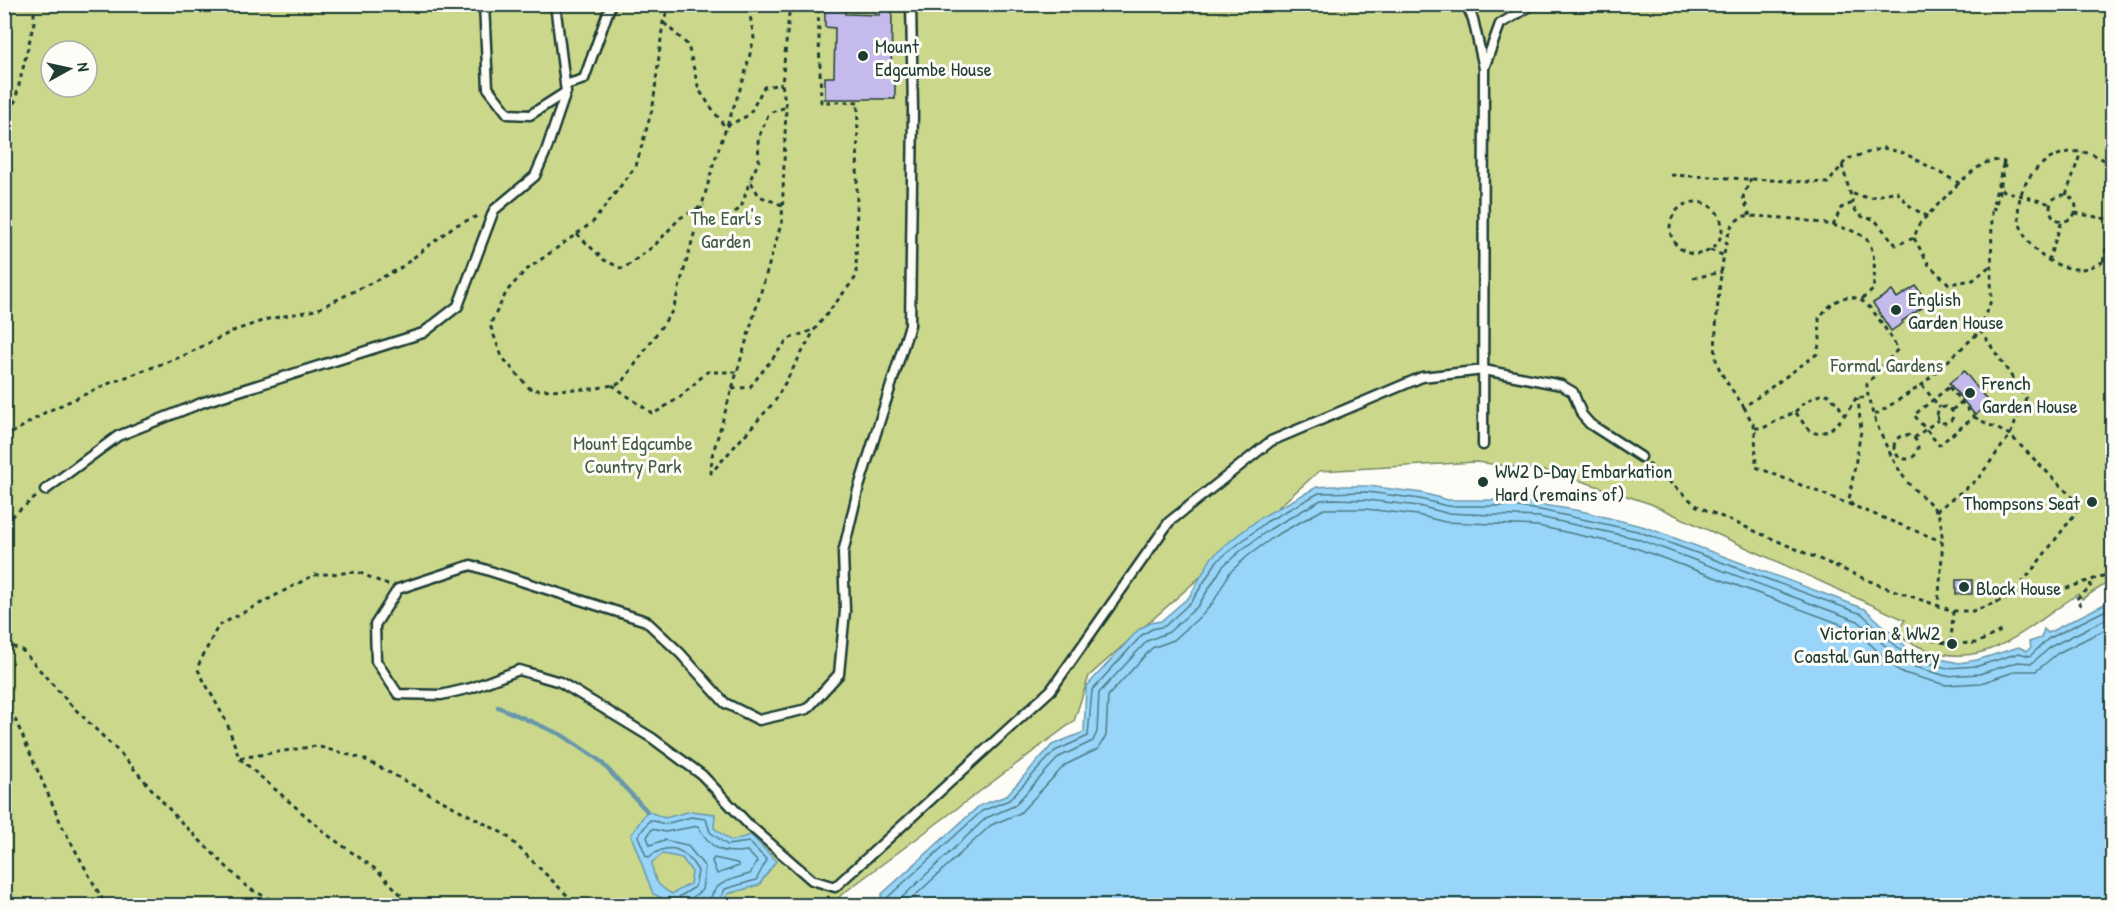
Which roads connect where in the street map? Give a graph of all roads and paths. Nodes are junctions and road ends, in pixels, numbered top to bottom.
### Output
1 (34, 4) edge
2 (484, 4) edge
3 (555, 4) edge
4 (611, 4) edge
5 (670, 4) edge
6 (748, 4) edge
7 (790, 4) edge
8 (818, 4) edge
9 (911, 4) edge
10 (1466, 4) edge
11 (1559, 4) edge
12 (1532, 5) edge
13 (663, 22) junction
14 (1484, 68) junction
15 (782, 84) junction
16 (566, 89) junction
17 (786, 107) junction
18 (725, 127) junction
19 (4, 148) edge
20 (2081, 152) junction
21 (1842, 165) junction
22 (2003, 165) junction
23 (2112, 166) edge
24 (1671, 175) dead end
25 (1751, 178) junction
26 (750, 180) junction
27 (1959, 183) junction
28 (2001, 190) junction
29 (1852, 194) junction
30 (2066, 195) junction
31 (2020, 196) junction
32 (1854, 203) junction
33 (2051, 204) junction
34 (704, 205) junction
35 (783, 205) junction
36 (1992, 208) junction
37 (494, 210) junction
38 (2075, 213) junction
39 (1750, 216) junction
40 (1927, 216) junction
41 (700, 218) junction
42 (2062, 221) junction
43 (2112, 221) edge
44 (1721, 224) junction
45 (1732, 225) junction
46 (1833, 226) junction
47 (577, 234) junction
48 (1914, 238) junction
49 (1709, 250) junction
50 (1725, 256) junction
51 (2048, 261) junction
52 (2103, 261) junction
53 (2112, 264) edge
54 (1990, 266) junction
55 (1722, 272) junction
56 (1693, 278) dead end
57 (1862, 299) junction
58 (1978, 328) junction
59 (815, 329) junction
60 (1484, 370) junction
61 (737, 372) junction
62 (611, 385) junction
63 (1922, 385) junction
64 (732, 389) junction
65 (1857, 396) junction
66 (1866, 399) junction
67 (1933, 399) junction
68 (1962, 402) junction
69 (1744, 407) junction
70 (1940, 408) junction
71 (1952, 410) junction
72 (1795, 412) junction
73 (1844, 415) junction
74 (1875, 415) junction
75 (1974, 417) junction
76 (1938, 420) junction
77 (1950, 422) junction
78 (1755, 428) junction
79 (1926, 429) junction
80 (1958, 430) junction
81 (2010, 435) junction
82 (4, 438) edge
83 (1914, 438) junction
84 (1483, 444) dead end
85 (1898, 456) junction
86 (1641, 457) joint
87 (1894, 460) junction
88 (45, 490) joint
89 (1854, 507) junction
90 (1936, 512) junction
91 (4, 522) edge
92 (1941, 541) junction
93 (2112, 573) edge
94 (2091, 582) junction
95 (398, 590) junction
96 (2021, 593) junction
97 (1938, 606) junction
98 (2081, 606) dead end
99 (1953, 611) junction
100 (1908, 628) dead end
101 (2001, 631) dead end
102 (4, 643) edge
103 (1951, 645) junction
104 (4, 694) edge
105 (239, 758) junction
106 (105, 906) edge
107 (284, 906) edge
108 (412, 906) edge
109 (578, 906) edge

1 - 19 path
2 - 16 lane
3 - 16 lane
4 - 16 lane
5 - 13 path
6 - 18 path
7 - 15 path
8 - 59 path
9 - 95 lane
10 - 14 lane
11 - 12 lane
12 - 14 lane
13 - 18 path
13 - 47 path
14 - 60 lane
15 - 17 path
15 - 18 path
16 - 37 lane
17 - 26 path
17 - 35 path
18 - 34 path
20 - 23 path
20 - 30 path
20 - 31 path
21 - 25 path
21 - 27 path
21 - 29 path
22 - 27 path
22 - 28 path
22 - 36 path
24 - 25 path
25 - 39 path
26 - 35 path
26 - 41 path
27 - 40 path
28 - 31 path
28 - 36 path
29 - 32 path
29 - 40 path
30 - 33 path
30 - 38 path
31 - 33 path
31 - 51 path
32 - 46 path
32 - 48 path
33 - 42 path
34 - 41 path
34 - 47 path
35 - 61 path
36 - 54 path
37 - 82 path
37 - 88 lane
38 - 42 path
38 - 43 path
39 - 45 path
39 - 46 path
40 - 48 path
41 - 62 path
42 - 51 path
43 - 52 path
44 - 45 path
44 - 49 path
44 - 49 path
45 - 50 path
46 - 57 path
47 - 62 path
48 - 54 path
49 - 50 path
50 - 55 path
51 - 52 path
52 - 53 path
54 - 58 path
55 - 56 path
55 - 69 path
57 - 66 path
57 - 69 path
58 - 63 path
58 - 81 path
59 - 64 path
59 - 64 path
60 - 84 lane
60 - 86 lane
60 - 95 lane
61 - 62 path
61 - 64 path
63 - 67 path
63 - 74 path
65 - 66 path
65 - 73 path
65 - 89 path
66 - 74 path
67 - 68 path
67 - 70 path
67 - 79 path
68 - 71 path
68 - 75 path
69 - 78 path
70 - 71 path
70 - 76 path
71 - 77 path
72 - 73 path
72 - 73 path
72 - 78 path
74 - 87 path
75 - 80 path
75 - 81 path
76 - 77 path
76 - 79 path
77 - 80 path
78 - 89 path
79 - 80 path
79 - 83 path
81 - 90 path
81 - 96 path
83 - 85 path
83 - 85 path
85 - 87 path
86 - 97 path
87 - 90 path
88 - 91 path
89 - 92 path
90 - 92 path
92 - 97 path
93 - 94 path
94 - 96 path
94 - 98 path
95 - 105 path
96 - 99 path
97 - 99 path
99 - 103 path
100 - 103 path
101 - 103 path
102 - 107 path
104 - 106 path
105 - 108 path
105 - 109 path

